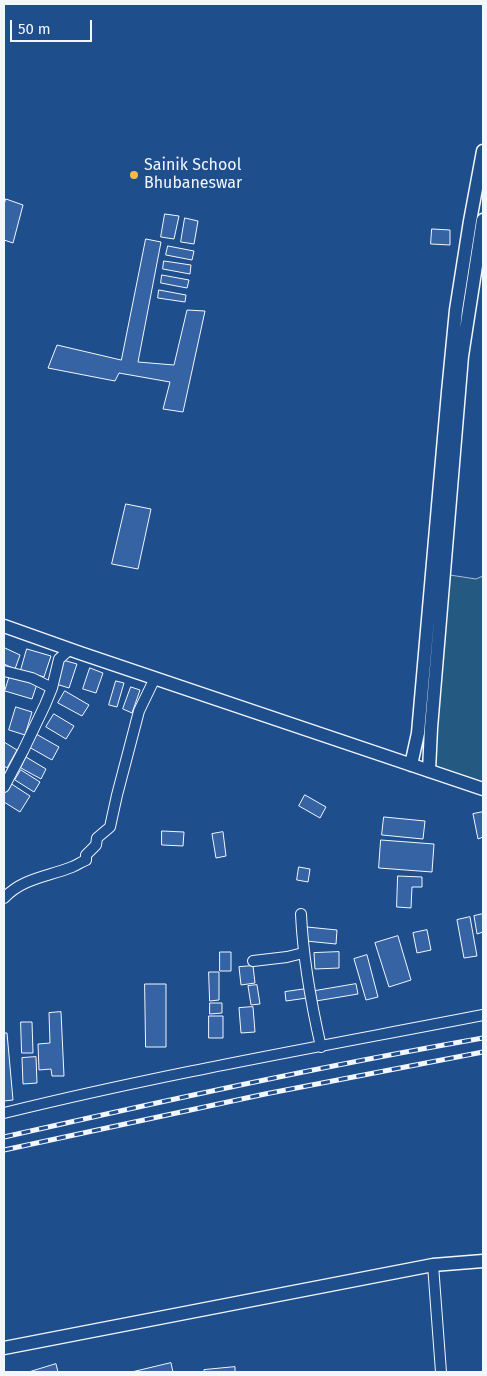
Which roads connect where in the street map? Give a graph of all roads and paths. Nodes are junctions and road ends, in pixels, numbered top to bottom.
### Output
1 (483, 151) edge
2 (483, 220) edge
3 (4, 626) edge
4 (69, 650) junction
5 (4, 671) edge
6 (155, 678) junction
7 (52, 688) junction
8 (411, 765) junction
9 (429, 771) junction
10 (4, 787) edge
11 (483, 789) edge
12 (4, 898) edge
13 (301, 914) dead end
14 (303, 953) junction
15 (253, 961) dead end
16 (483, 1015) edge
17 (321, 1047) junction
18 (4, 1113) edge
19 (483, 1261) edge
20 (433, 1265) junction
21 (4, 1348) edge
22 (441, 1372) edge

1 - 8 street
2 - 9 street
3 - 4 street
4 - 6 street
4 - 7 street
5 - 7 street
6 - 8 street
6 - 12 street
7 - 10 street
8 - 9 street
9 - 11 street
13 - 14 street
14 - 15 street
14 - 17 street
16 - 17 street
17 - 18 street
19 - 20 street
20 - 21 street
20 - 22 street

